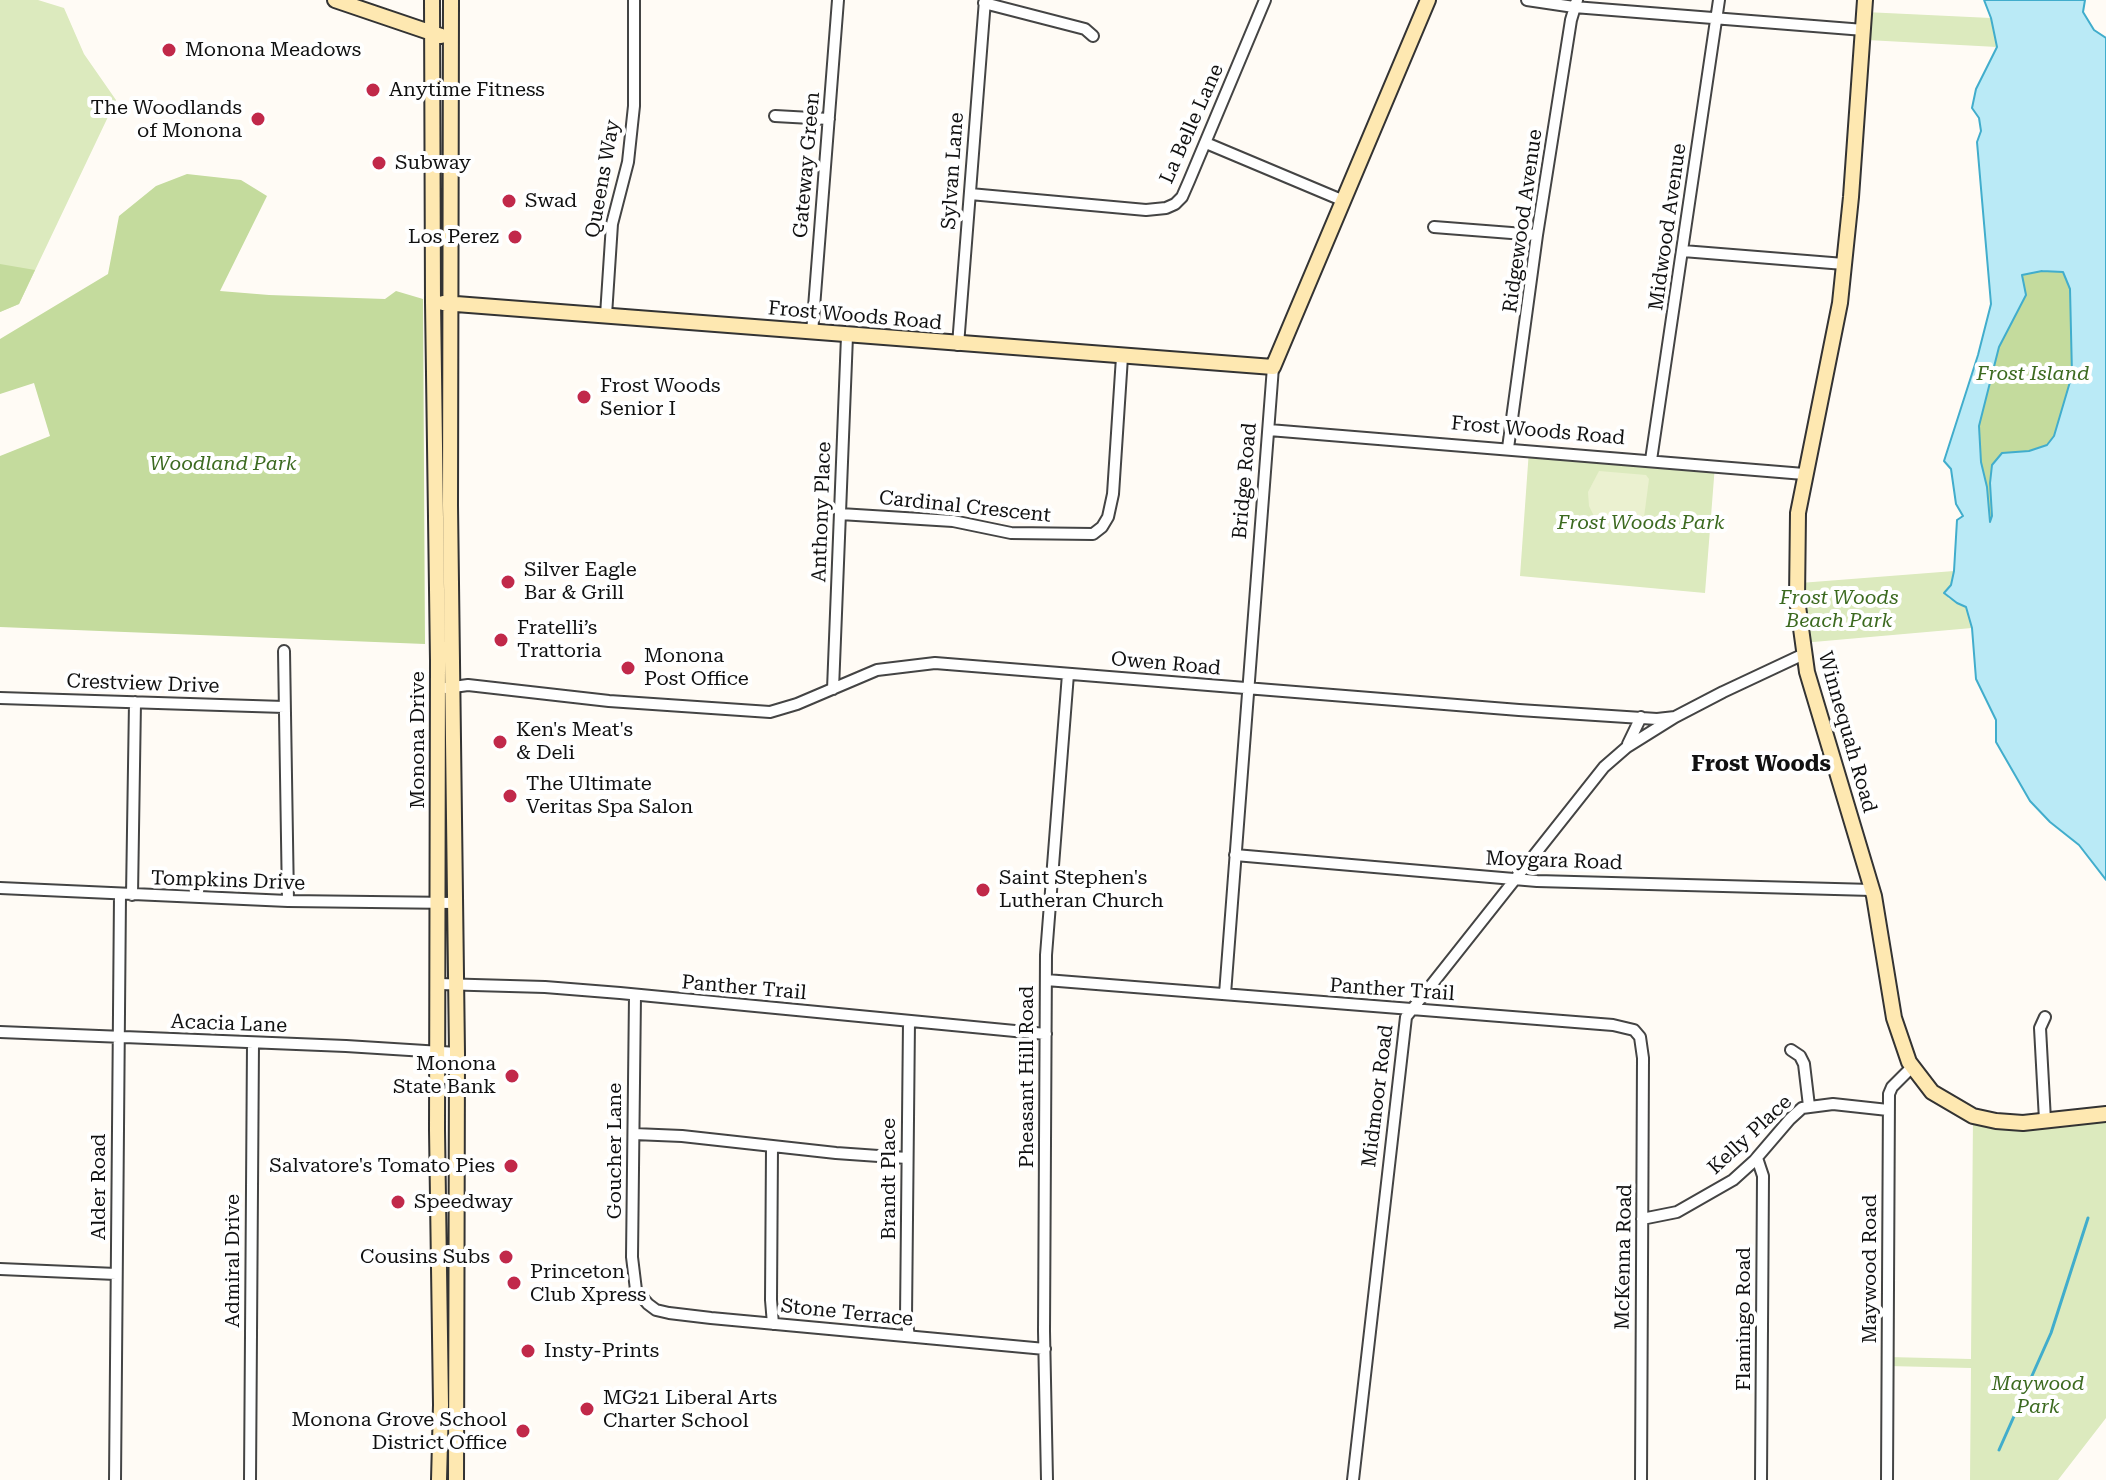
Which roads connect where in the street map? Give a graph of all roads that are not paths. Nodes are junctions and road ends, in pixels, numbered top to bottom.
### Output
1 (335, 0) edge
2 (432, 0) edge
3 (451, 0) edge
4 (634, 0) edge
5 (838, 0) edge
6 (1265, 0) edge
7 (1428, 0) edge
8 (1527, 0) edge
9 (1719, 0) edge
10 (1865, 0) edge
11 (984, 2) edge
12 (1576, 4) edge
13 (1717, 19) junction
14 (1864, 30) junction
15 (433, 34) junction
16 (1093, 36) dead end
17 (452, 38) junction
18 (775, 116) dead end
19 (829, 119) junction
20 (1206, 143) junction
21 (970, 194) junction
22 (1344, 201) junction
23 (1434, 227) dead end
24 (1537, 235) junction
25 (1683, 251) junction
26 (1844, 264) junction
27 (433, 302) junction
28 (450, 304) junction
29 (606, 315) junction
30 (812, 333) junction
31 (847, 336) junction
32 (958, 345) junction
33 (1122, 357) junction
34 (1273, 367) junction
35 (1269, 430) junction
36 (1508, 448) junction
37 (1651, 460) junction
38 (1804, 474) junction
39 (840, 514) junction
40 (284, 651) dead end
41 (1804, 654) junction
42 (1068, 674) junction
43 (449, 688) junction
44 (833, 689) junction
45 (1249, 689) junction
46 (0, 698) edge
47 (135, 702) junction
48 (284, 707) junction
49 (1641, 717) junction
50 (1675, 717) junction
51 (1627, 747) junction
52 (1235, 855) junction
53 (1516, 879) junction
54 (0, 888) edge
55 (1872, 890) junction
56 (120, 895) junction
57 (132, 895) junction
58 (288, 901) junction
59 (438, 902) junction
60 (454, 903) junction
61 (1046, 980) junction
62 (439, 984) junction
63 (456, 984) junction
64 (1225, 994) junction
65 (635, 995) junction
66 (1410, 1010) junction
67 (2045, 1017) dead end
68 (909, 1021) junction
69 (0, 1032) edge
70 (1046, 1034) junction
71 (1638, 1034) joint
72 (118, 1038) junction
73 (253, 1043) junction
74 (1791, 1050) dead end
75 (437, 1052) junction
76 (457, 1053) junction
77 (1912, 1067) junction
78 (1809, 1106) junction
79 (1888, 1110) junction
80 (2106, 1114) edge
81 (2045, 1120) junction
82 (634, 1134) junction
83 (772, 1147) junction
84 (907, 1158) junction
85 (1757, 1158) junction
86 (1642, 1219) junction
87 (0, 1269) edge
88 (116, 1274) junction
89 (648, 1304) joint
90 (773, 1324) junction
91 (909, 1336) junction
92 (1045, 1349) junction
93 (115, 1480) edge
94 (250, 1480) edge
95 (439, 1480) edge
96 (456, 1480) edge
97 (1047, 1480) edge
98 (1353, 1480) edge
99 (1641, 1480) edge
100 (1761, 1480) edge
101 (1887, 1480) edge

1 - 15 street
2 - 15 street, Monona Drive
3 - 17 street, Monona Drive
4 - 29 street, Queens Way
5 - 19 street, Gateway Green
6 - 20 street, La Belle Lane
7 - 22 street, Bridge Road
8 - 12 street
9 - 13 street, Midwood Avenue
10 - 14 street, Winnequah Road
11 - 16 street
11 - 21 street, Sylvan Lane
12 - 13 street
12 - 24 street, Ridgewood Avenue
13 - 14 street
13 - 25 street, Midwood Avenue
14 - 26 street, Winnequah Road
15 - 17 street
15 - 27 street, Monona Drive
17 - 28 street, Monona Drive
18 - 19 street
19 - 30 street, Gateway Green
20 - 21 street, La Belle Lane
20 - 22 street
21 - 32 street, Sylvan Lane
22 - 34 street, Bridge Road
23 - 24 street
24 - 36 street, Ridgewood Avenue
25 - 26 street
25 - 37 street, Midwood Avenue
26 - 38 street, Winnequah Road
27 - 28 street, Frost Woods Road
27 - 43 street, Monona Drive
28 - 29 street, Frost Woods Road
28 - 43 street, Monona Drive
29 - 30 street, Frost Woods Road
30 - 31 street, Frost Woods Road
31 - 32 street, Frost Woods Road
31 - 39 street, Anthony Place
32 - 33 street, Frost Woods Road
33 - 34 street, Frost Woods Road
33 - 39 street, Cardinal Crescent
34 - 35 street, Bridge Road
35 - 36 street, Frost Woods Road
35 - 45 street, Bridge Road
36 - 37 street, Frost Woods Road
37 - 38 street, Frost Woods Road
38 - 41 street, Winnequah Road
39 - 44 street, Anthony Place
40 - 48 street
41 - 50 street, Owen Road
41 - 55 street, Winnequah Road
42 - 44 street, Owen Road
42 - 45 street, Owen Road
42 - 61 street, Pheasant Hill Road
43 - 44 street, Owen Road
43 - 59 street, Monona Drive
43 - 60 street, Monona Drive
45 - 49 street, Owen Road
45 - 52 street, Bridge Road
46 - 47 street, Crestview Drive
47 - 48 street, Crestview Drive
47 - 57 street
48 - 58 street
49 - 50 street, Owen Road
49 - 51 street, Midmoor Road
50 - 51 street, Midmoor Road
51 - 53 street, Midmoor Road
52 - 53 street, Moygara Road
52 - 64 street, Bridge Road
53 - 55 street, Moygara Road
53 - 66 street, Midmoor Road
54 - 56 street, Tompkins Drive
55 - 77 street, Winnequah Road
56 - 57 street, Tompkins Drive
56 - 72 street, Alder Road
57 - 58 street, Tompkins Drive
58 - 59 street, Tompkins Drive
59 - 60 street, Tompkins Drive
59 - 62 street, Monona Drive
60 - 63 street, Monona Drive
61 - 64 street, Panther Trail
61 - 70 street, Pheasant Hill Road
62 - 63 street, Panther Trail
62 - 75 street, Monona Drive
63 - 65 street, Panther Trail
63 - 76 street, Monona Drive
64 - 66 street, Panther Trail
65 - 68 street, Panther Trail
65 - 82 street, Goucher Lane
66 - 71 street, Panther Trail
66 - 98 street, Midmoor Road
67 - 81 street
68 - 70 street, Panther Trail
68 - 84 street, Brandt Place
69 - 72 street, Acacia Lane
70 - 92 street, Pheasant Hill Road
71 - 86 street, McKenna Road
72 - 73 street, Acacia Lane
72 - 88 street, Alder Road
73 - 75 street, Acacia Lane
73 - 94 street, Admiral Drive
74 - 78 street
75 - 76 street, Acacia Lane
75 - 95 street, Monona Drive
76 - 96 street, Monona Drive
77 - 79 street, Maywood Road
77 - 81 street, Winnequah Road
78 - 79 street, Kelly Place
78 - 85 street, Kelly Place
79 - 101 street, Maywood Road
80 - 81 street, Winnequah Road
82 - 83 street
82 - 89 street, Goucher Lane
83 - 84 street
83 - 90 street
84 - 91 street, Brandt Place
85 - 86 street, Kelly Place
85 - 100 street, Flamingo Road
86 - 99 street, McKenna Road
87 - 88 street
88 - 93 street, Alder Road
89 - 90 street, Stone Terrace
90 - 91 street, Stone Terrace
91 - 92 street, Stone Terrace
92 - 97 street, Pheasant Hill Road

